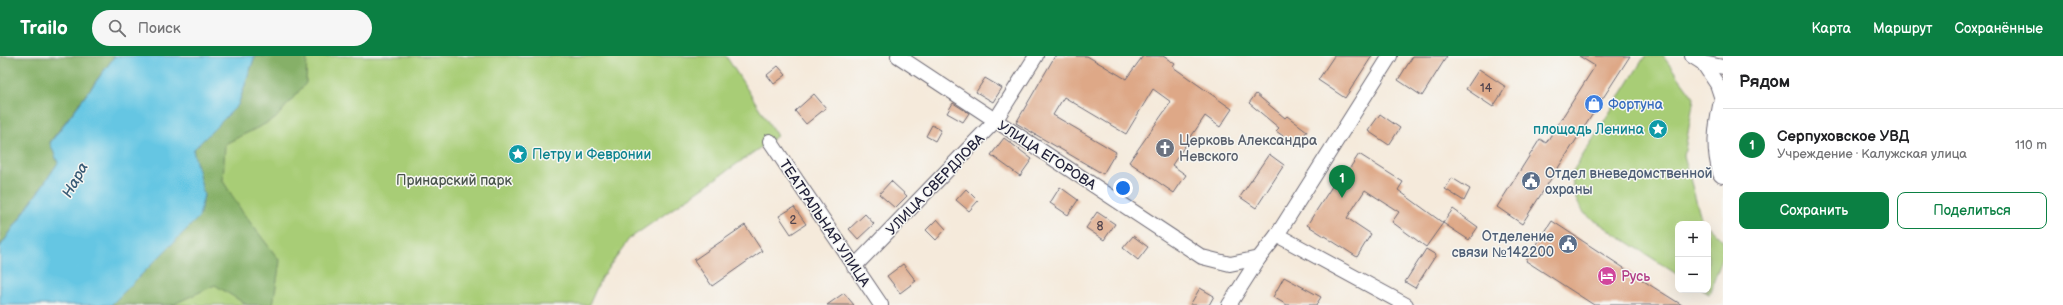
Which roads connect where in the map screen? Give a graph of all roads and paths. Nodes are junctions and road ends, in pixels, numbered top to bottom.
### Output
1 (898, 56) edge
2 (1036, 56) edge
3 (1390, 56) edge
4 (1698, 59) edge
5 (1723, 67) edge
6 (1723, 102) edge
7 (1723, 106) edge
8 (995, 121) junction
9 (770, 141) dead end
10 (1723, 173) edge
11 (1277, 236) junction
12 (1259, 258) junction
13 (854, 267) junction
14 (881, 305) edge
15 (1228, 305) edge
16 (1406, 305) edge

1 - 8 street, УЛИЦА ЕГОРОВА
2 - 8 street, УЛИЦА СВЕРДЛОВА
3 - 11 street
4 - 5 street
4 - 6 street
7 - 10 street
8 - 12 street, УЛИЦА ЕГОРОВА
8 - 13 street, УЛИЦА СВЕРДЛОВА
9 - 13 street, ТЕАТРАЛЬНАЯ УЛИЦА
11 - 12 street
11 - 16 street
12 - 15 street
13 - 14 street, ТЕАТРАЛЬНАЯ УЛИЦА

